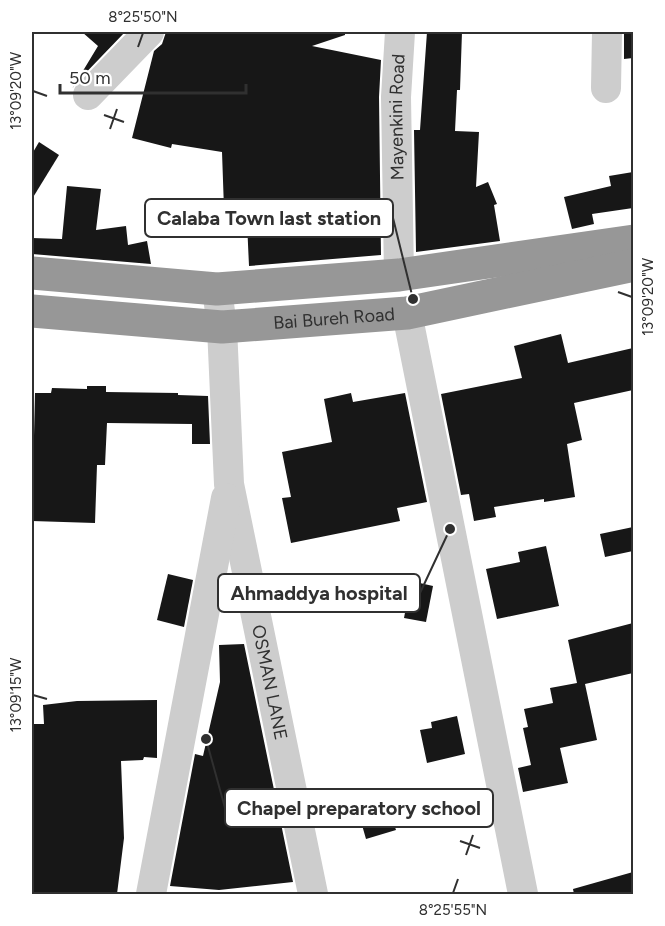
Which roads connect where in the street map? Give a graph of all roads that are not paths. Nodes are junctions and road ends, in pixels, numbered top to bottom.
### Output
1 (149, 32) edge
2 (400, 32) edge
3 (607, 32) edge
4 (606, 88) dead end
5 (88, 95) dead end
6 (633, 241) edge
7 (633, 265) edge
8 (32, 273) edge
9 (399, 275) junction
10 (217, 289) junction
11 (32, 310) edge
12 (407, 313) junction
13 (222, 327) junction
14 (229, 484) junction
15 (151, 894) edge
16 (313, 894) edge
17 (524, 894) edge

1 - 5 street
2 - 9 street, Mayenkini Road
3 - 4 street
6 - 9 highway, Bai Bureh Road
7 - 12 highway, Bai Bureh Road
8 - 10 highway, Bai Bureh Road
9 - 10 highway, Bai Bureh Road
10 - 13 street, OSMAN LANE
11 - 13 highway, Bai Bureh Road
12 - 13 highway, Bai Bureh Road
12 - 17 street
13 - 14 street, OSMAN LANE
14 - 15 street
14 - 16 street, OSMAN LANE

